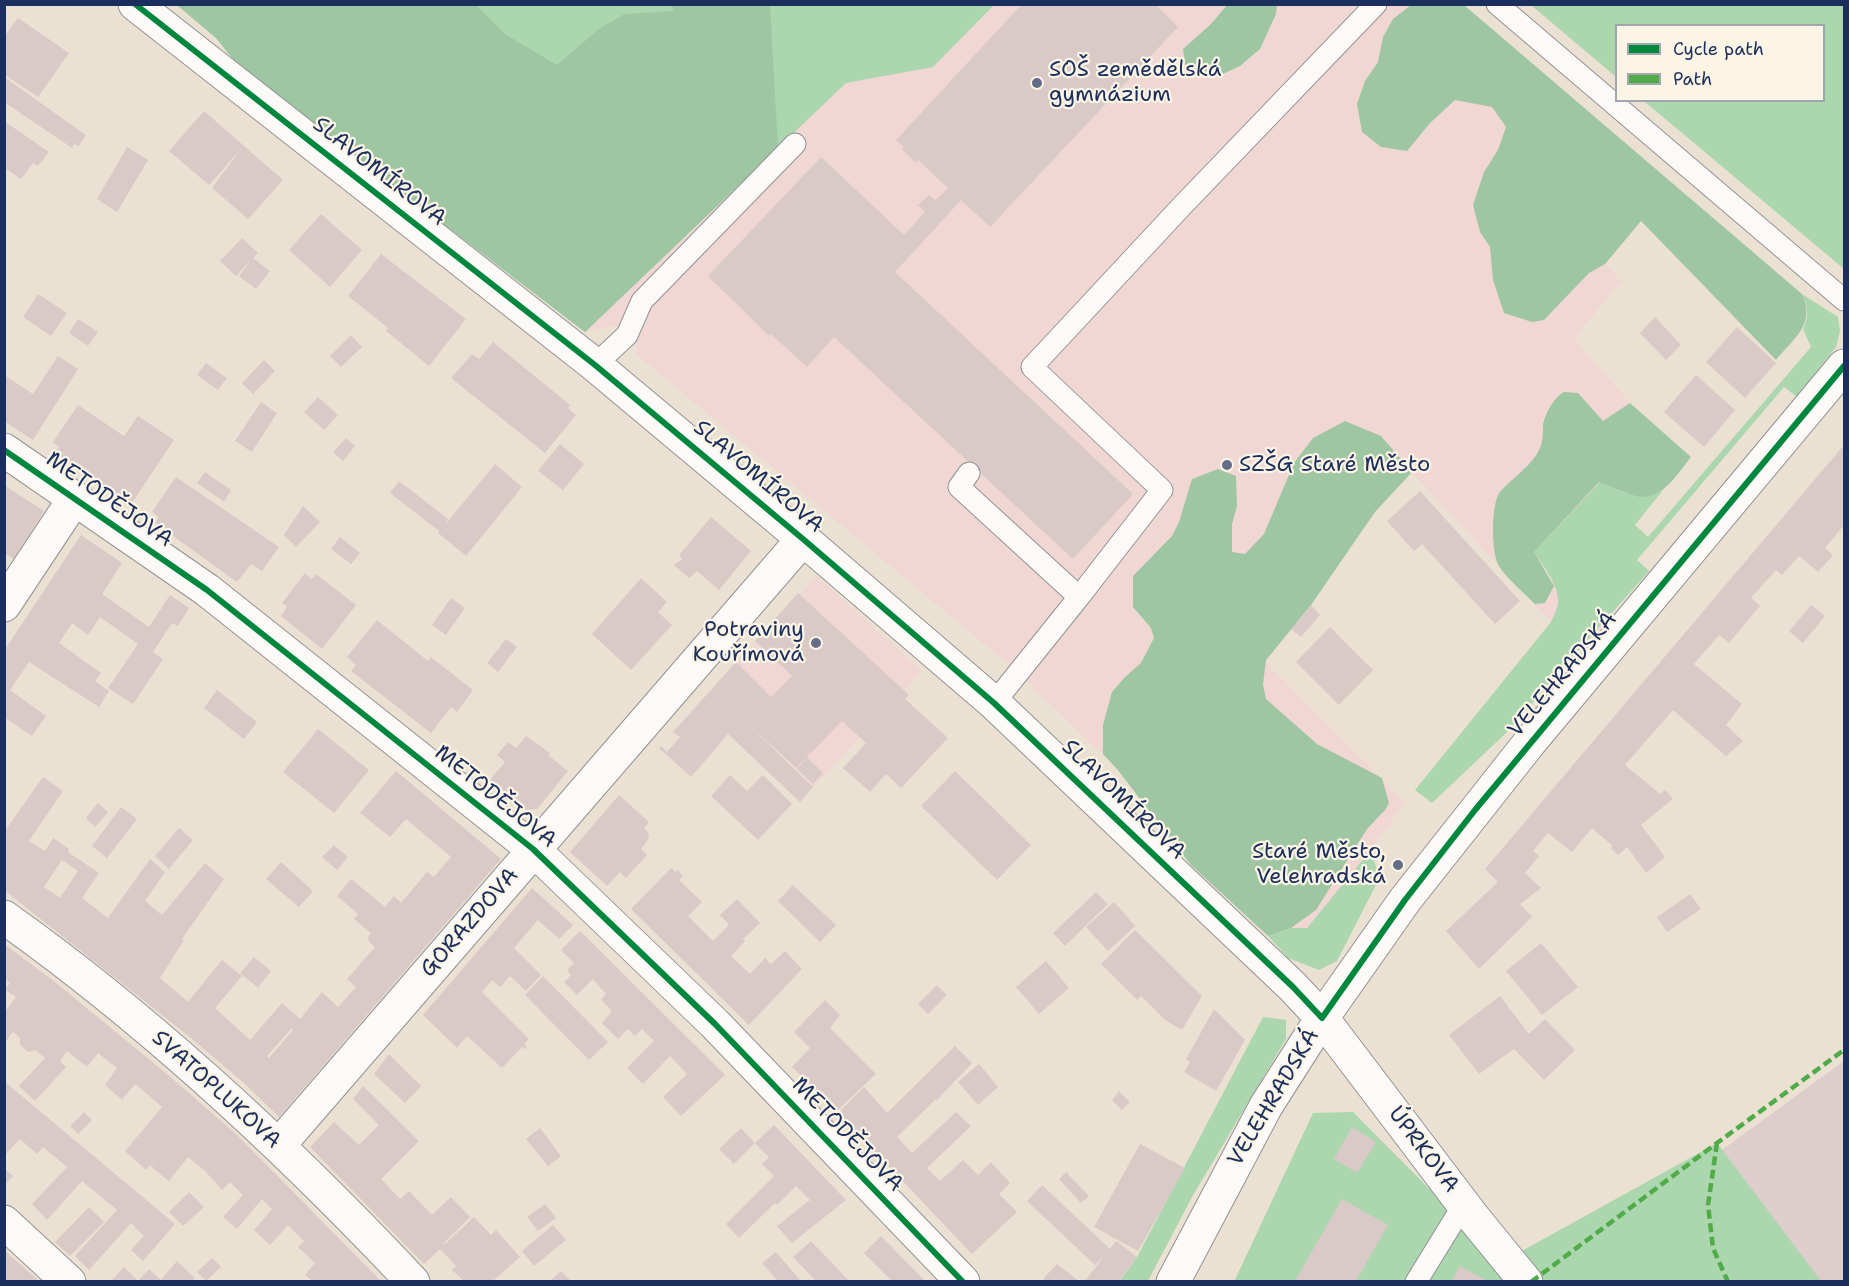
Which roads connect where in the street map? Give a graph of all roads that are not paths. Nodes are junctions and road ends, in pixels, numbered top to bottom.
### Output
1 (135, 4) edge
2 (1376, 4) edge
3 (1497, 4) edge
4 (795, 144) dead end
5 (1845, 300) edge
6 (595, 365) junction
7 (1845, 366) edge
8 (4, 450) edge
9 (969, 473) dead end
10 (75, 498) junction
11 (803, 538) junction
12 (1079, 597) junction
13 (4, 605) edge
14 (994, 703) junction
15 (533, 849) junction
16 (4, 917) edge
17 (1322, 1018) junction
18 (279, 1145) junction
19 (1464, 1204) junction
20 (4, 1222) edge
21 (69, 1281) edge
22 (412, 1281) edge
23 (963, 1281) edge
24 (1173, 1281) edge
25 (1416, 1281) edge
26 (1526, 1281) edge

1 - 6 street, SLAVOMÍROVA
2 - 12 lane
3 - 5 lane
4 - 6 lane
6 - 11 street, SLAVOMÍROVA
7 - 17 street, VELEHRADSKÁ
8 - 10 street, METODĚJOVA
9 - 12 lane
10 - 13 street
10 - 15 street, METODĚJOVA
11 - 14 street, SLAVOMÍROVA
11 - 15 street, GORAZDOVA
12 - 14 lane
14 - 17 street, SLAVOMÍROVA
15 - 18 street, GORAZDOVA
15 - 23 street, METODĚJOVA
16 - 18 street, SVATOPLUKOVA
17 - 19 street, ÚPRKOVA
17 - 24 street, VELEHRADSKÁ
18 - 22 street, SVATOPLUKOVA
19 - 25 lane
19 - 26 street, ÚPRKOVA
20 - 21 street

